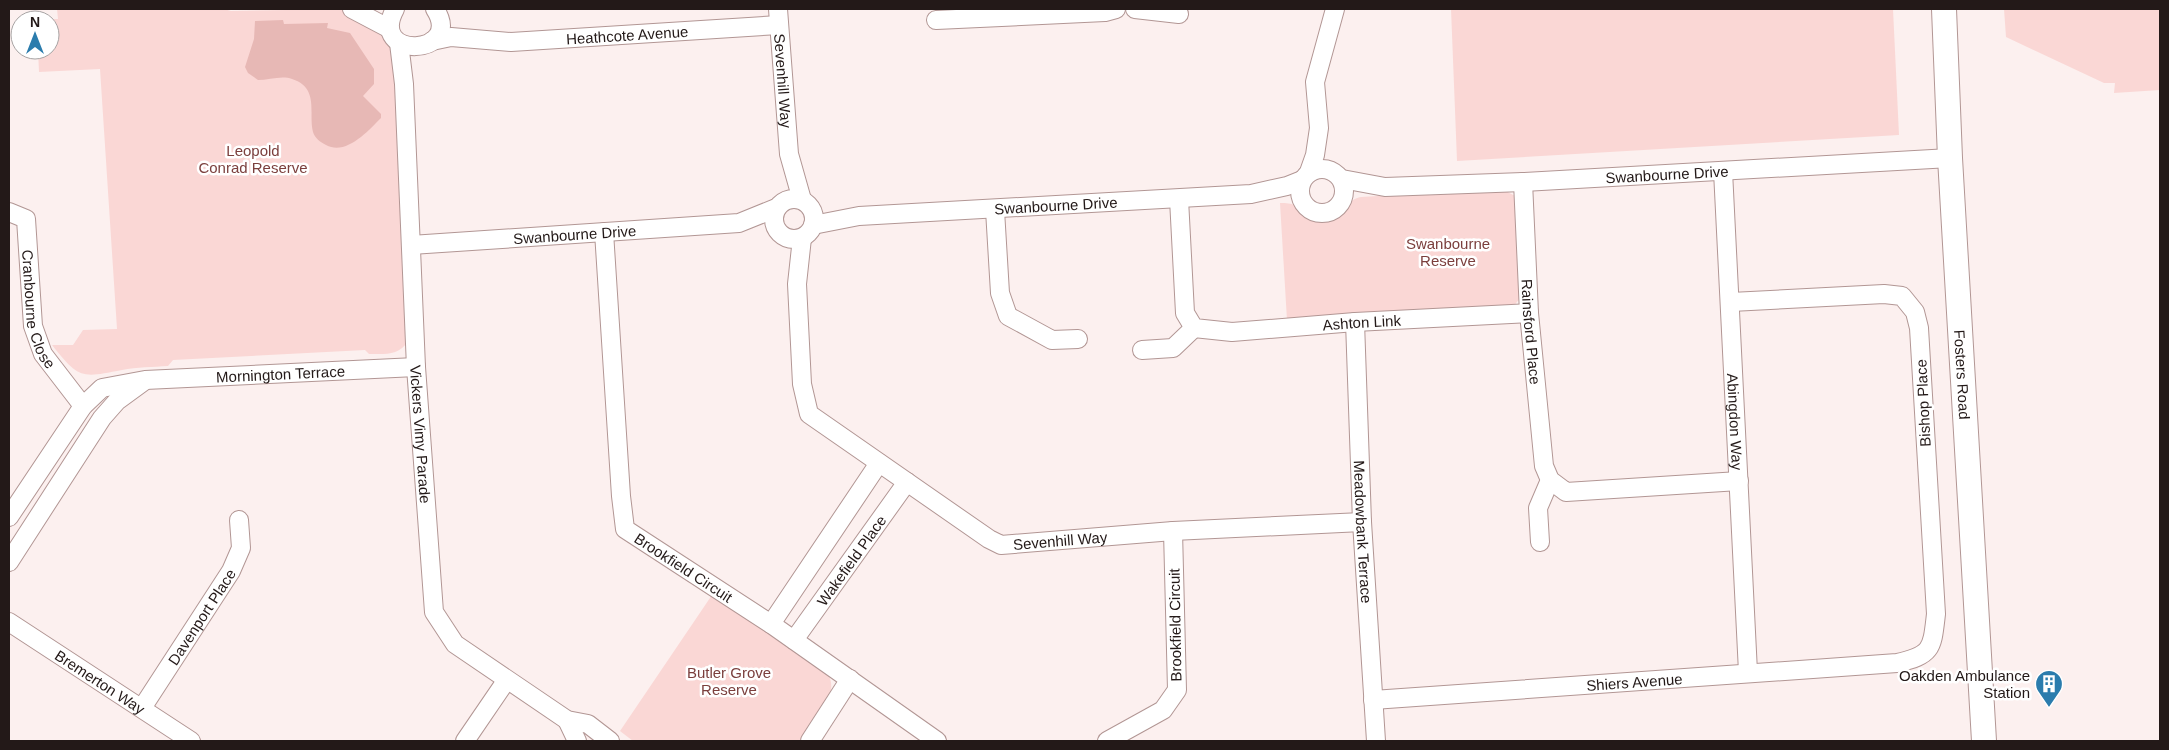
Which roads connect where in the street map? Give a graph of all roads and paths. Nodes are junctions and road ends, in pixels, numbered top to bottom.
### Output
1 (352, 9) edge
2 (394, 9) edge
3 (1116, 9) edge
4 (1135, 9) edge
5 (1335, 9) edge
6 (1944, 9) edge
7 (436, 11) edge
8 (1179, 14) dead end
9 (778, 17) edge
10 (936, 20) dead end
11 (395, 36) junction
12 (477, 38) junction
13 (426, 44) junction
14 (404, 84) junction
15 (1318, 128) junction
16 (790, 154) junction
17 (1950, 158) junction
18 (1723, 171) junction
19 (1305, 176) junction
20 (1340, 182) junction
21 (1523, 182) junction
22 (1251, 194) junction
23 (1179, 199) junction
24 (1302, 201) junction
25 (780, 205) junction
26 (995, 210) junction
27 (9, 212) edge
28 (738, 223) junction
29 (799, 224) junction
30 (604, 232) junction
31 (411, 244) junction
32 (1731, 302) junction
33 (1529, 313) junction
34 (1355, 322) junction
35 (1194, 328) junction
36 (1078, 339) dead end
37 (1142, 350) dead end
38 (416, 367) junction
39 (145, 380) junction
40 (83, 406) junction
41 (878, 463) junction
42 (1550, 480) junction
43 (1739, 481) junction
44 (907, 482) junction
45 (9, 517) edge
46 (239, 520) dead end
47 (1362, 522) junction
48 (1173, 531) junction
49 (1540, 542) dead end
50 (9, 562) edge
51 (9, 622) edge
52 (771, 624) junction
53 (794, 640) junction
54 (1897, 663) joint
55 (1748, 672) junction
56 (850, 679) junction
57 (506, 681) junction
58 (1373, 700) junction
59 (142, 708) junction
60 (567, 720) junction
61 (191, 741) edge
62 (465, 741) edge
63 (577, 741) edge
64 (610, 741) edge
65 (810, 741) edge
66 (938, 741) edge
67 (1107, 741) edge
68 (1376, 741) edge
69 (1984, 741) edge

1 - 11 street, Heathcote Avenue
2 - 11 street, Vickers Vimy Parade
3 - 10 street
4 - 8 street
5 - 15 street
6 - 17 main road, Fosters Road
7 - 12 street, Heathcote Avenue
7 - 13 street, Vickers Vimy Parade
9 - 12 street, Heathcote Avenue
9 - 16 street, Sevenhill Way
11 - 13 street, Heathcote Avenue
11 - 14 street, Vickers Vimy Parade
12 - 13 street, Heathcote Avenue
13 - 14 street, Vickers Vimy Parade
14 - 31 street, Vickers Vimy Parade
15 - 19 street
15 - 20 street
16 - 25 street, Sevenhill Way
16 - 29 street, Sevenhill Way
17 - 18 street, Swanbourne Drive
17 - 69 main road, Fosters Road
18 - 21 street, Swanbourne Drive
18 - 32 street, Abingdon Way
19 - 20 street
19 - 22 street, Swanbourne Drive
19 - 24 street
20 - 21 street, Swanbourne Drive
20 - 24 street
21 - 33 street, Rainsford Place
22 - 23 street, Swanbourne Drive
22 - 24 street, Swanbourne Drive
23 - 26 street, Swanbourne Drive
23 - 35 street
25 - 28 street, Swanbourne Drive
25 - 29 street, Swanbourne Drive
25 - 29 street, Sevenhill Way
26 - 29 street, Swanbourne Drive
26 - 36 street
27 - 40 street, Cranbourne Close
28 - 29 street, Swanbourne Drive
28 - 30 street, Swanbourne Drive
29 - 41 street, Sevenhill Way
30 - 31 street, Swanbourne Drive
30 - 52 street, Brookfield Circuit
31 - 38 street, Vickers Vimy Parade
32 - 43 street, Abingdon Way
32 - 54 street, Bishop Place
33 - 34 street, Ashton Link
33 - 42 street, Rainsford Place
34 - 35 street, Ashton Link
34 - 47 street, Meadowbank Terrace
35 - 37 street
38 - 39 street, Mornington Terrace
38 - 57 street, Vickers Vimy Parade
39 - 40 street, Mornington Terrace
39 - 50 street
40 - 45 street, Mornington Terrace
41 - 44 street, Sevenhill Way
41 - 52 street, Wakefield Place
42 - 43 street
42 - 49 street
43 - 55 street, Abingdon Way
44 - 48 street, Sevenhill Way
44 - 53 street, Wakefield Place
46 - 59 street, Davenport Place
47 - 48 street, Sevenhill Way
47 - 58 street, Meadowbank Terrace
48 - 67 street, Brookfield Circuit
51 - 59 street, Bremerton Way
52 - 53 street, Brookfield Circuit
53 - 56 street, Brookfield Circuit
54 - 55 street, Shiers Avenue
55 - 58 street, Shiers Avenue
56 - 65 street
56 - 66 street, Brookfield Circuit
57 - 60 street, Vickers Vimy Parade
57 - 62 street
58 - 68 street, Meadowbank Terrace
59 - 61 street, Bremerton Way
60 - 63 street
60 - 64 street, Vickers Vimy Parade

